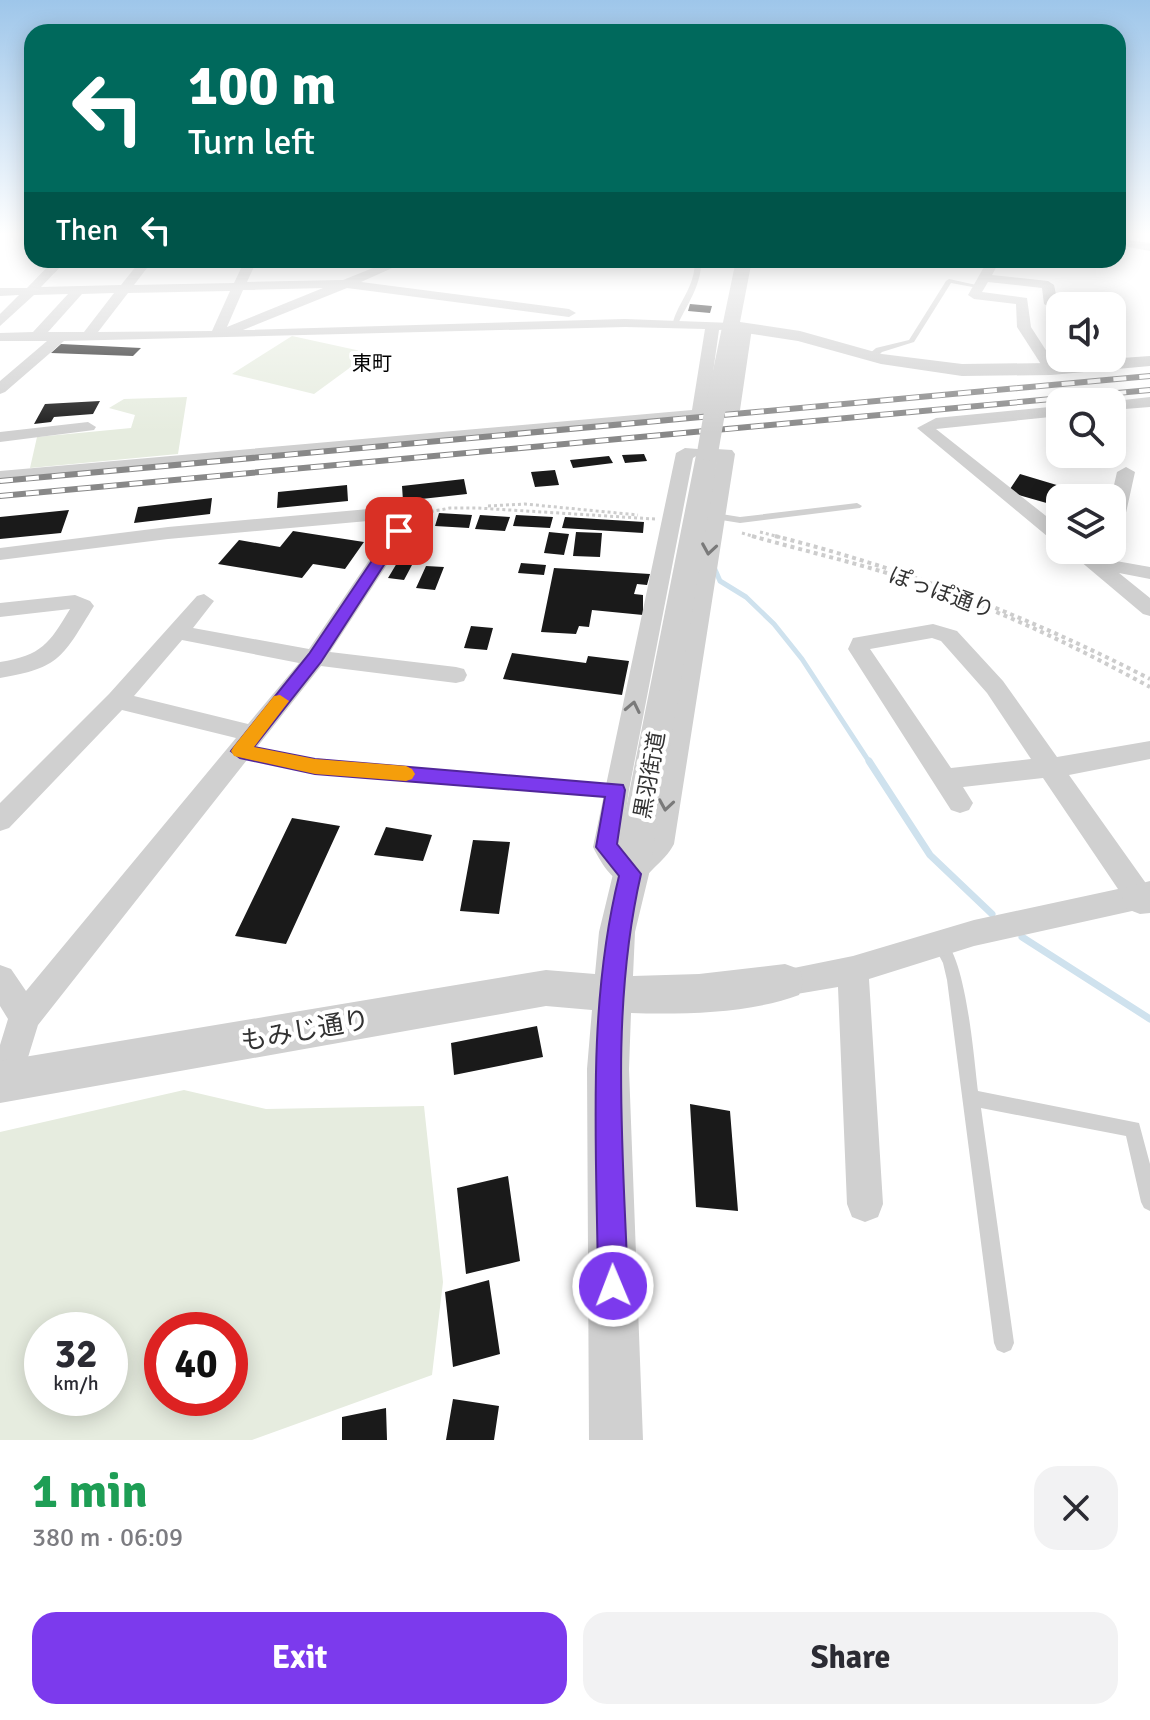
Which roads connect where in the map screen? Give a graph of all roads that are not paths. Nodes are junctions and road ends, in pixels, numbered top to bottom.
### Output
1 (22, 299) edge
2 (71, 299) edge
3 (116, 299) edge
4 (231, 299) edge
5 (309, 299) edge
6 (460, 299) edge
7 (686, 299) edge
8 (737, 299) edge
9 (938, 299) edge
10 (1008, 299) edge
11 (1022, 301) junction
12 (1046, 303) edge
13 (0, 322) edge
14 (638, 323) junction
15 (674, 326) junction
16 (729, 326) junction
17 (219, 335) junction
18 (37, 336) junction
19 (61, 336) junction
20 (0, 337) edge
21 (87, 337) junction
22 (871, 357) junction
23 (1046, 361) edge
24 (1150, 361) edge
25 (1126, 363) edge
26 (1046, 369) edge
27 (0, 389) edge
28 (1150, 402) edge
29 (1126, 404) edge
30 (708, 409) junction
31 (1046, 412) edge
32 (88, 427) dead end
33 (0, 437) edge
34 (705, 452) junction
35 (1126, 472) dead end
36 (0, 476) edge
37 (1123, 484) edge
38 (857, 506) dead end
39 (728, 525) junction
40 (1046, 526) edge
41 (0, 554) edge
42 (1103, 564) edge
43 (1123, 564) edge
44 (1150, 573) edge
45 (204, 601) dead end
46 (1150, 609) edge
47 (0, 610) edge
48 (177, 632) junction
49 (315, 658) junction
50 (0, 670) edge
51 (456, 675) dead end
52 (117, 700) junction
53 (247, 742) junction
54 (1150, 750) edge
55 (1047, 766) junction
56 (944, 779) junction
57 (616, 790) junction
58 (960, 803) dead end
59 (0, 820) edge
60 (631, 874) junction
61 (1145, 898) edge
62 (940, 944) junction
63 (853, 970) junction
64 (0, 979) edge
65 (785, 982) joint
66 (611, 994) junction
67 (25, 1017) junction
68 (2, 1081) edge
69 (971, 1098) junction
70 (1150, 1202) edge
71 (865, 1204) dead end
72 (1004, 1343) dead end
73 (616, 1440) edge

1 - 13 street
2 - 18 street
3 - 21 street
4 - 17 street
5 - 17 street
6 - 14 street
7 - 15 lane
8 - 16 street, 黒羽街道
9 - 22 lane
10 - 11 street
11 - 12 street
11 - 23 street
14 - 15 street
14 - 17 street
15 - 16 street
16 - 22 street
16 - 30 street, 黒羽街道
17 - 21 street
18 - 19 street
18 - 20 street
19 - 21 street
19 - 27 street
22 - 26 street
24 - 25 street
28 - 29 street
30 - 34 street, 黒羽街道, bridge
30 - 36 street
31 - 40 street
32 - 33 street
34 - 39 street
57 -> 34 street
34 - 60 street, 黒羽街道
35 - 37 street
38 - 39 lane
39 -> 60 street
41 - 49 street
42 - 46 street
43 - 44 street
45 - 48 street
47 - 50 street
48 - 49 street
48 - 52 street
49 - 51 street
49 - 53 street
52 - 53 street
52 - 59 street
53 - 57 lane
53 - 67 street
54 - 55 street
55 - 56 street
55 - 56 street
55 - 61 street
56 - 58 street
57 - 60 street
60 - 66 street, 黒羽街道
61 - 62 street
62 - 63 street
62 - 69 lane
63 - 65 street
63 - 71 street
64 - 67 street
65 - 66 street, もみじ通り
66 - 68 street, もみじ通り
66 - 73 street, 黒羽街道
67 - 68 street
69 - 70 lane
69 - 72 lane

